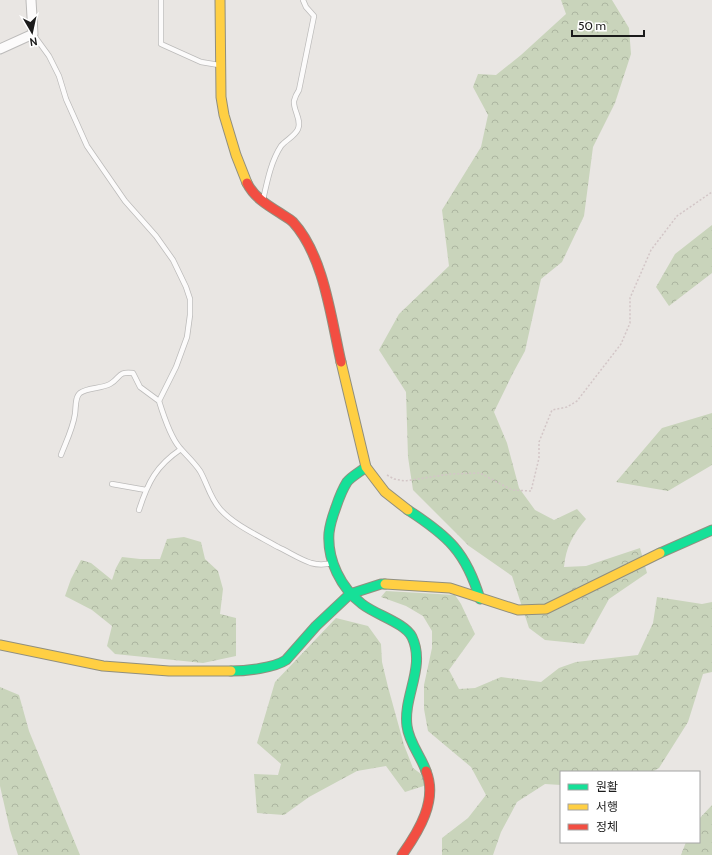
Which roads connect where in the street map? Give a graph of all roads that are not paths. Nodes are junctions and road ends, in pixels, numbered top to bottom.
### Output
1 (31, 0) edge
2 (161, 0) edge
3 (220, 0) edge
4 (304, 0) edge
5 (33, 34) junction
6 (0, 49) edge
7 (221, 65) junction
8 (262, 201) junction
9 (159, 401) junction
10 (181, 449) junction
11 (60, 455) dead end
12 (366, 467) junction
13 (112, 484) dead end
14 (146, 490) junction
15 (139, 510) dead end
16 (712, 530) edge
17 (332, 563) junction
18 (350, 594) junction
19 (480, 599) junction
20 (0, 645) edge
21 (402, 855) edge

1 - 5 street
2 - 7 lane
3 - 7 street
4 - 8 lane
5 - 6 street
5 - 9 lane
7 - 8 street
8 - 12 street
9 - 10 lane
9 - 11 lane
10 - 14 lane
10 - 17 lane
12 - 17 street
12 - 19 street
13 - 14 lane
14 - 15 lane
16 - 19 street
17 - 18 street
18 - 19 street
18 - 20 street
18 - 21 street

